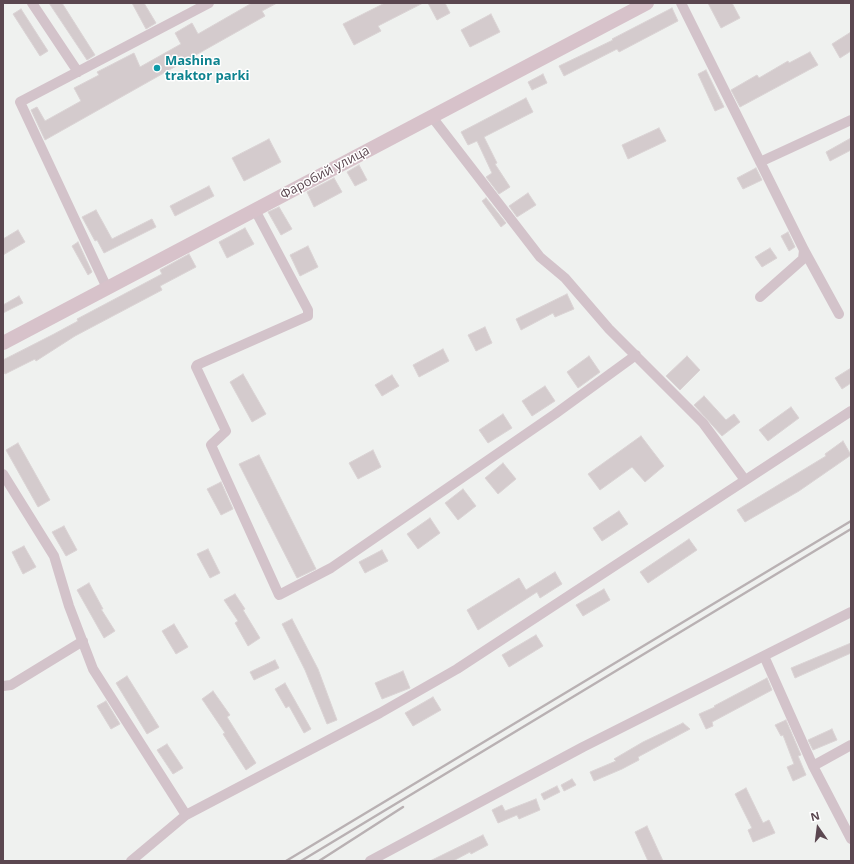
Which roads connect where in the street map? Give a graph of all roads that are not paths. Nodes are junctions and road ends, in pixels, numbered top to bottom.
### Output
1 (32, 3) edge
2 (209, 3) edge
3 (647, 3) edge
4 (681, 3) edge
5 (78, 72) junction
6 (432, 117) junction
7 (851, 120) edge
8 (760, 162) junction
9 (255, 210) junction
10 (804, 250) junction
11 (108, 288) junction
12 (760, 297) dead end
13 (839, 314) dead end
14 (3, 343) edge
15 (636, 355) junction
16 (851, 411) edge
17 (3, 474) edge
18 (745, 480) junction
19 (851, 612) edge
20 (83, 641) junction
21 (764, 656) junction
22 (3, 686) edge
23 (851, 744) edge
24 (812, 766) junction
25 (186, 815) junction
26 (851, 839) edge
27 (131, 861) edge
28 (370, 861) edge

1 - 5 street
2 - 5 street
3 - 6 street, Фаробий улица
4 - 8 street
5 - 11 street
6 - 9 street, Фаробий улица
6 - 15 street
7 - 8 street
8 - 10 street
9 - 11 street, Фаробий улица
9 - 15 street
10 - 12 street
10 - 13 street
11 - 14 street, Фаробий улица
15 - 18 street
16 - 18 street
17 - 20 street
18 - 25 street
19 - 21 street
20 - 22 street
20 - 25 street
21 - 24 street
21 - 28 street
23 - 24 street
24 - 26 street
25 - 27 street

